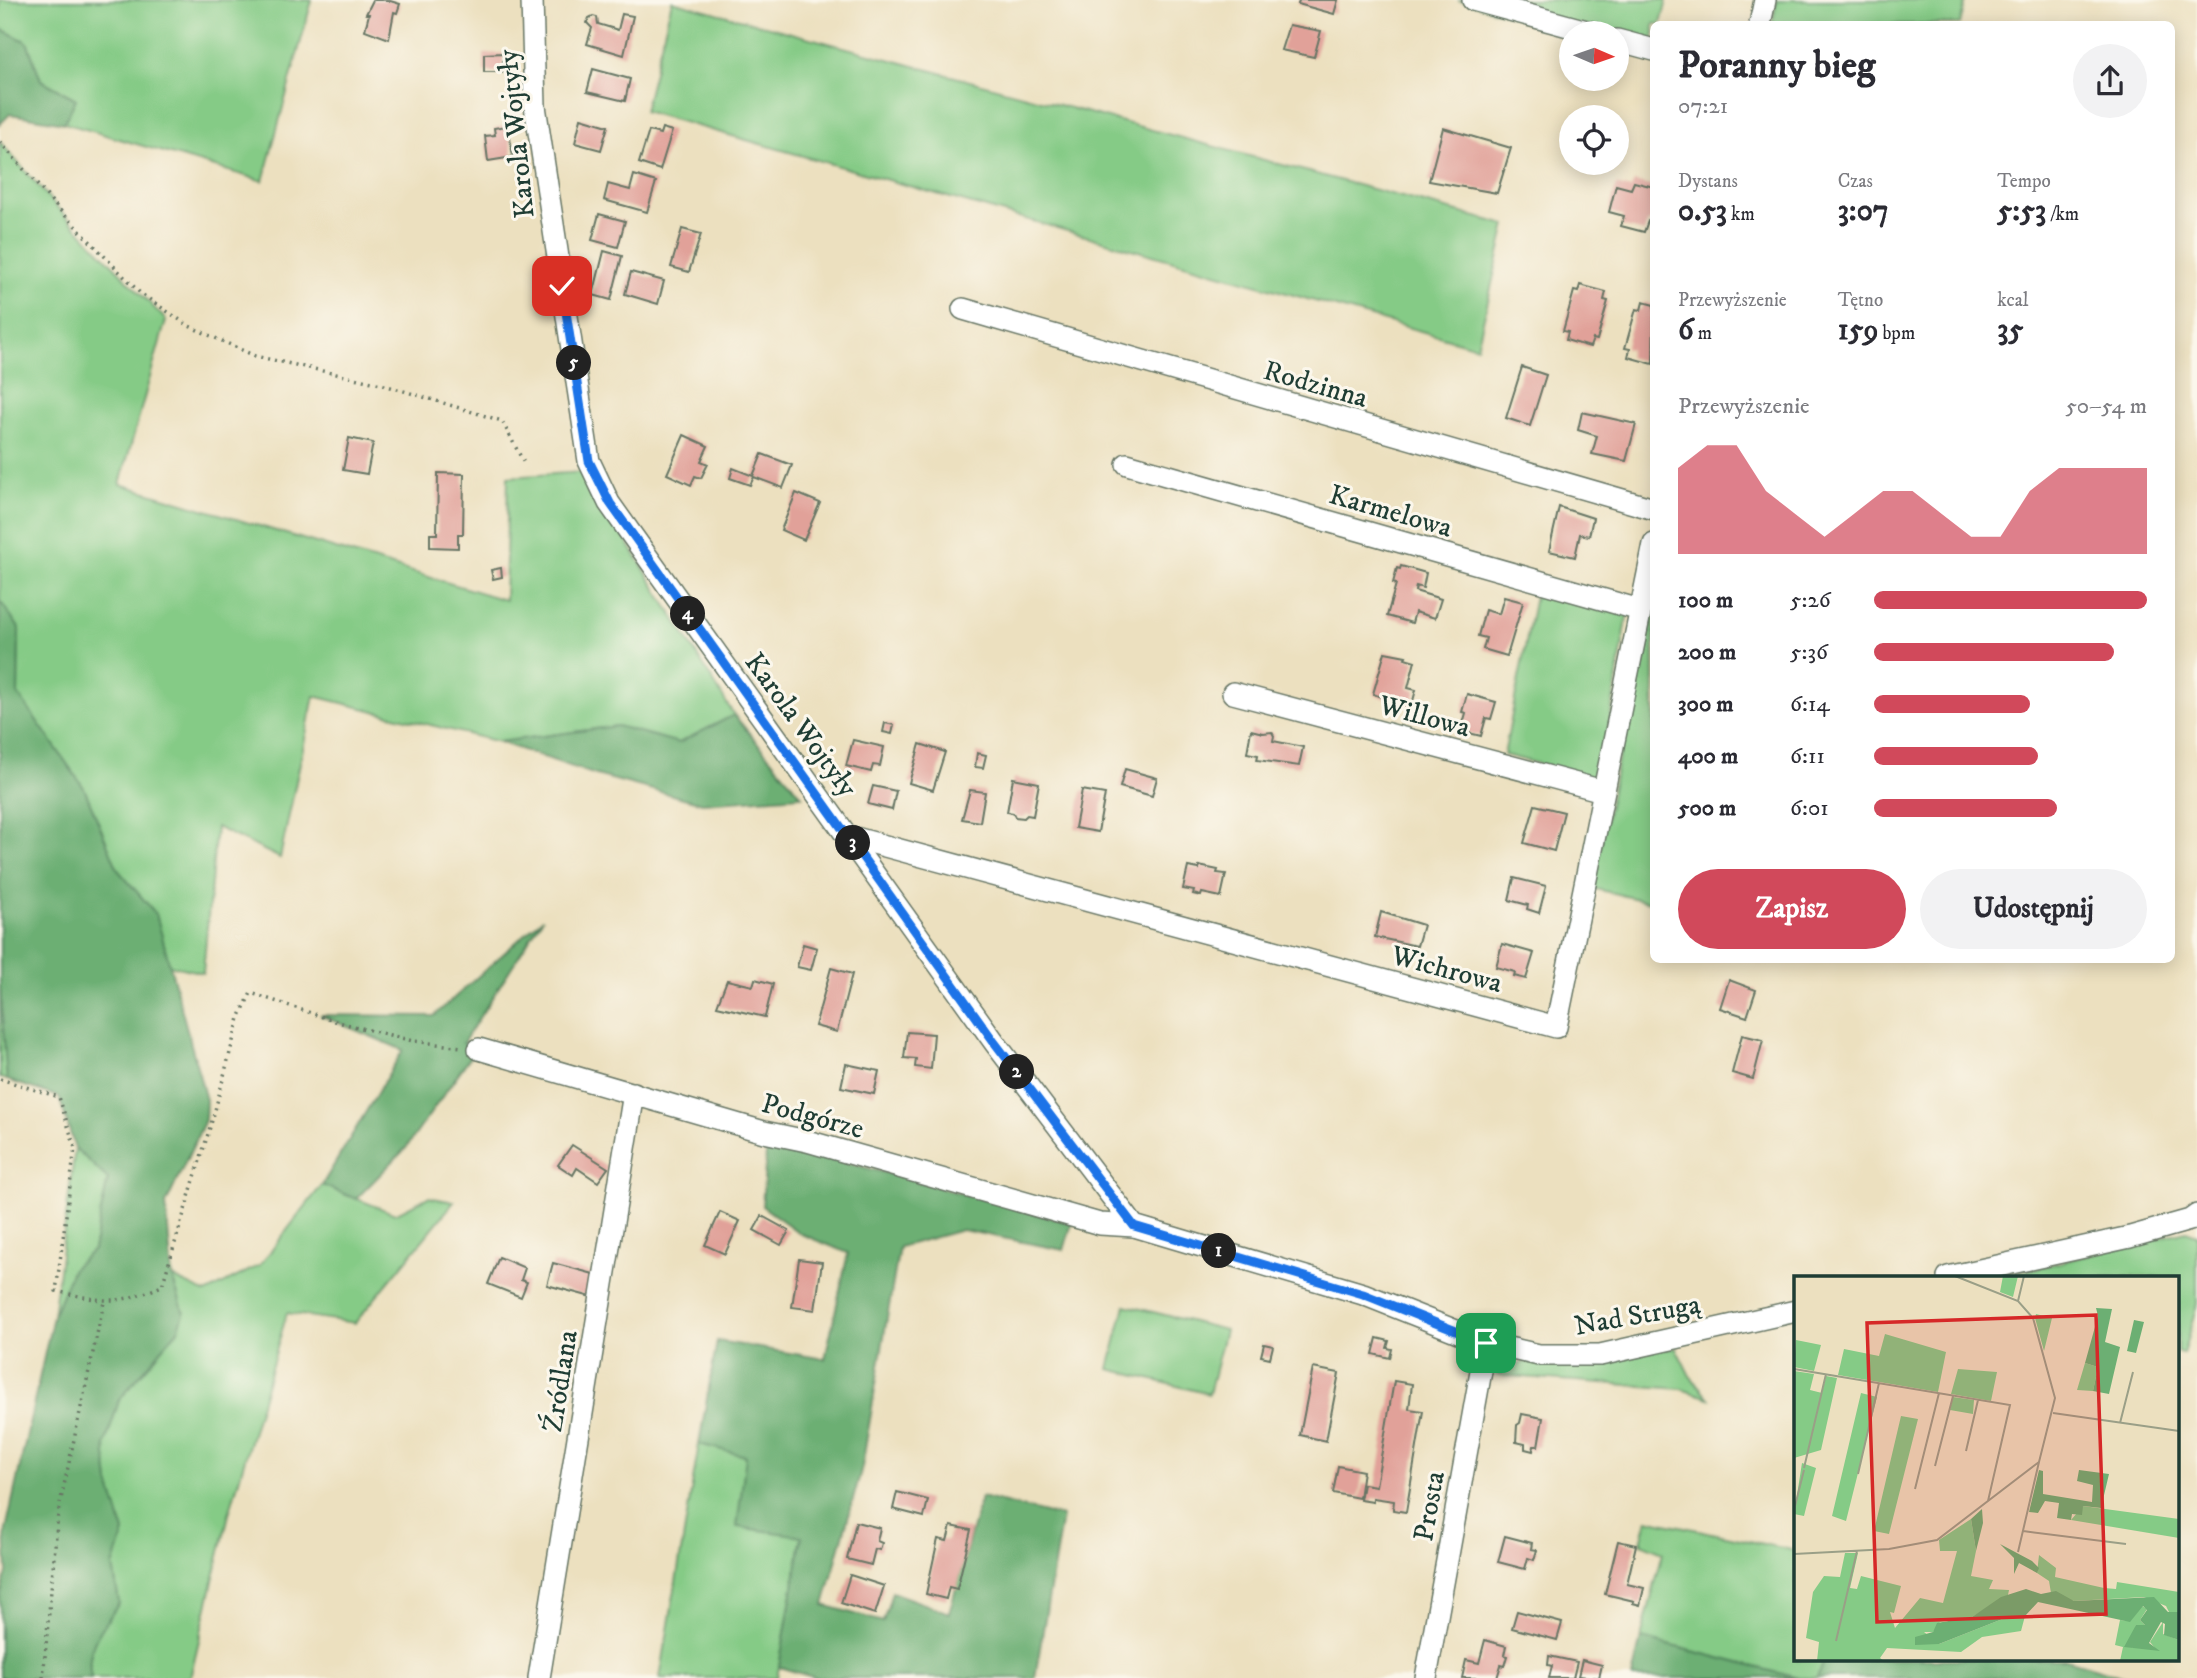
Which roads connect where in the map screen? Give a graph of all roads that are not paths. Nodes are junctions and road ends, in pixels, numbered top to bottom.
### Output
1 (532, 0) edge
2 (1474, 0) edge
3 (1765, 0) edge
4 (1761, 21) edge
5 (1559, 23) edge
6 (1629, 43) edge
7 (1650, 49) edge
8 (963, 309) dead end
9 (1127, 464) dead end
10 (1650, 508) edge
11 (1650, 563) edge
12 (1640, 610) junction
13 (1233, 693) dead end
14 (1603, 791) junction
15 (848, 836) junction
16 (479, 1049) road end
17 (634, 1093) junction
18 (2194, 1217) edge
19 (1134, 1226) junction
20 (1953, 1276) edge
21 (1794, 1311) edge
22 (1486, 1343) junction
23 (539, 1678) edge
24 (1426, 1678) edge

1 - 15 street, Karola Wojtyły
2 - 5 street
3 - 4 street
6 - 7 street
8 - 10 street, Rodzinna
9 - 12 street, Karmelowa
11 - 12 street, Wichrowa
12 - 14 street, Wichrowa
13 - 14 street, Willowa
14 - 15 street, Wichrowa
15 - 19 street, Karola Wojtyły
16 - 17 street, Podgórze
17 - 19 street, Podgórze
17 - 23 street, Źródlana
18 - 20 street
19 - 22 street
21 - 22 street, Nad Strugą
22 - 24 street, Prosta

